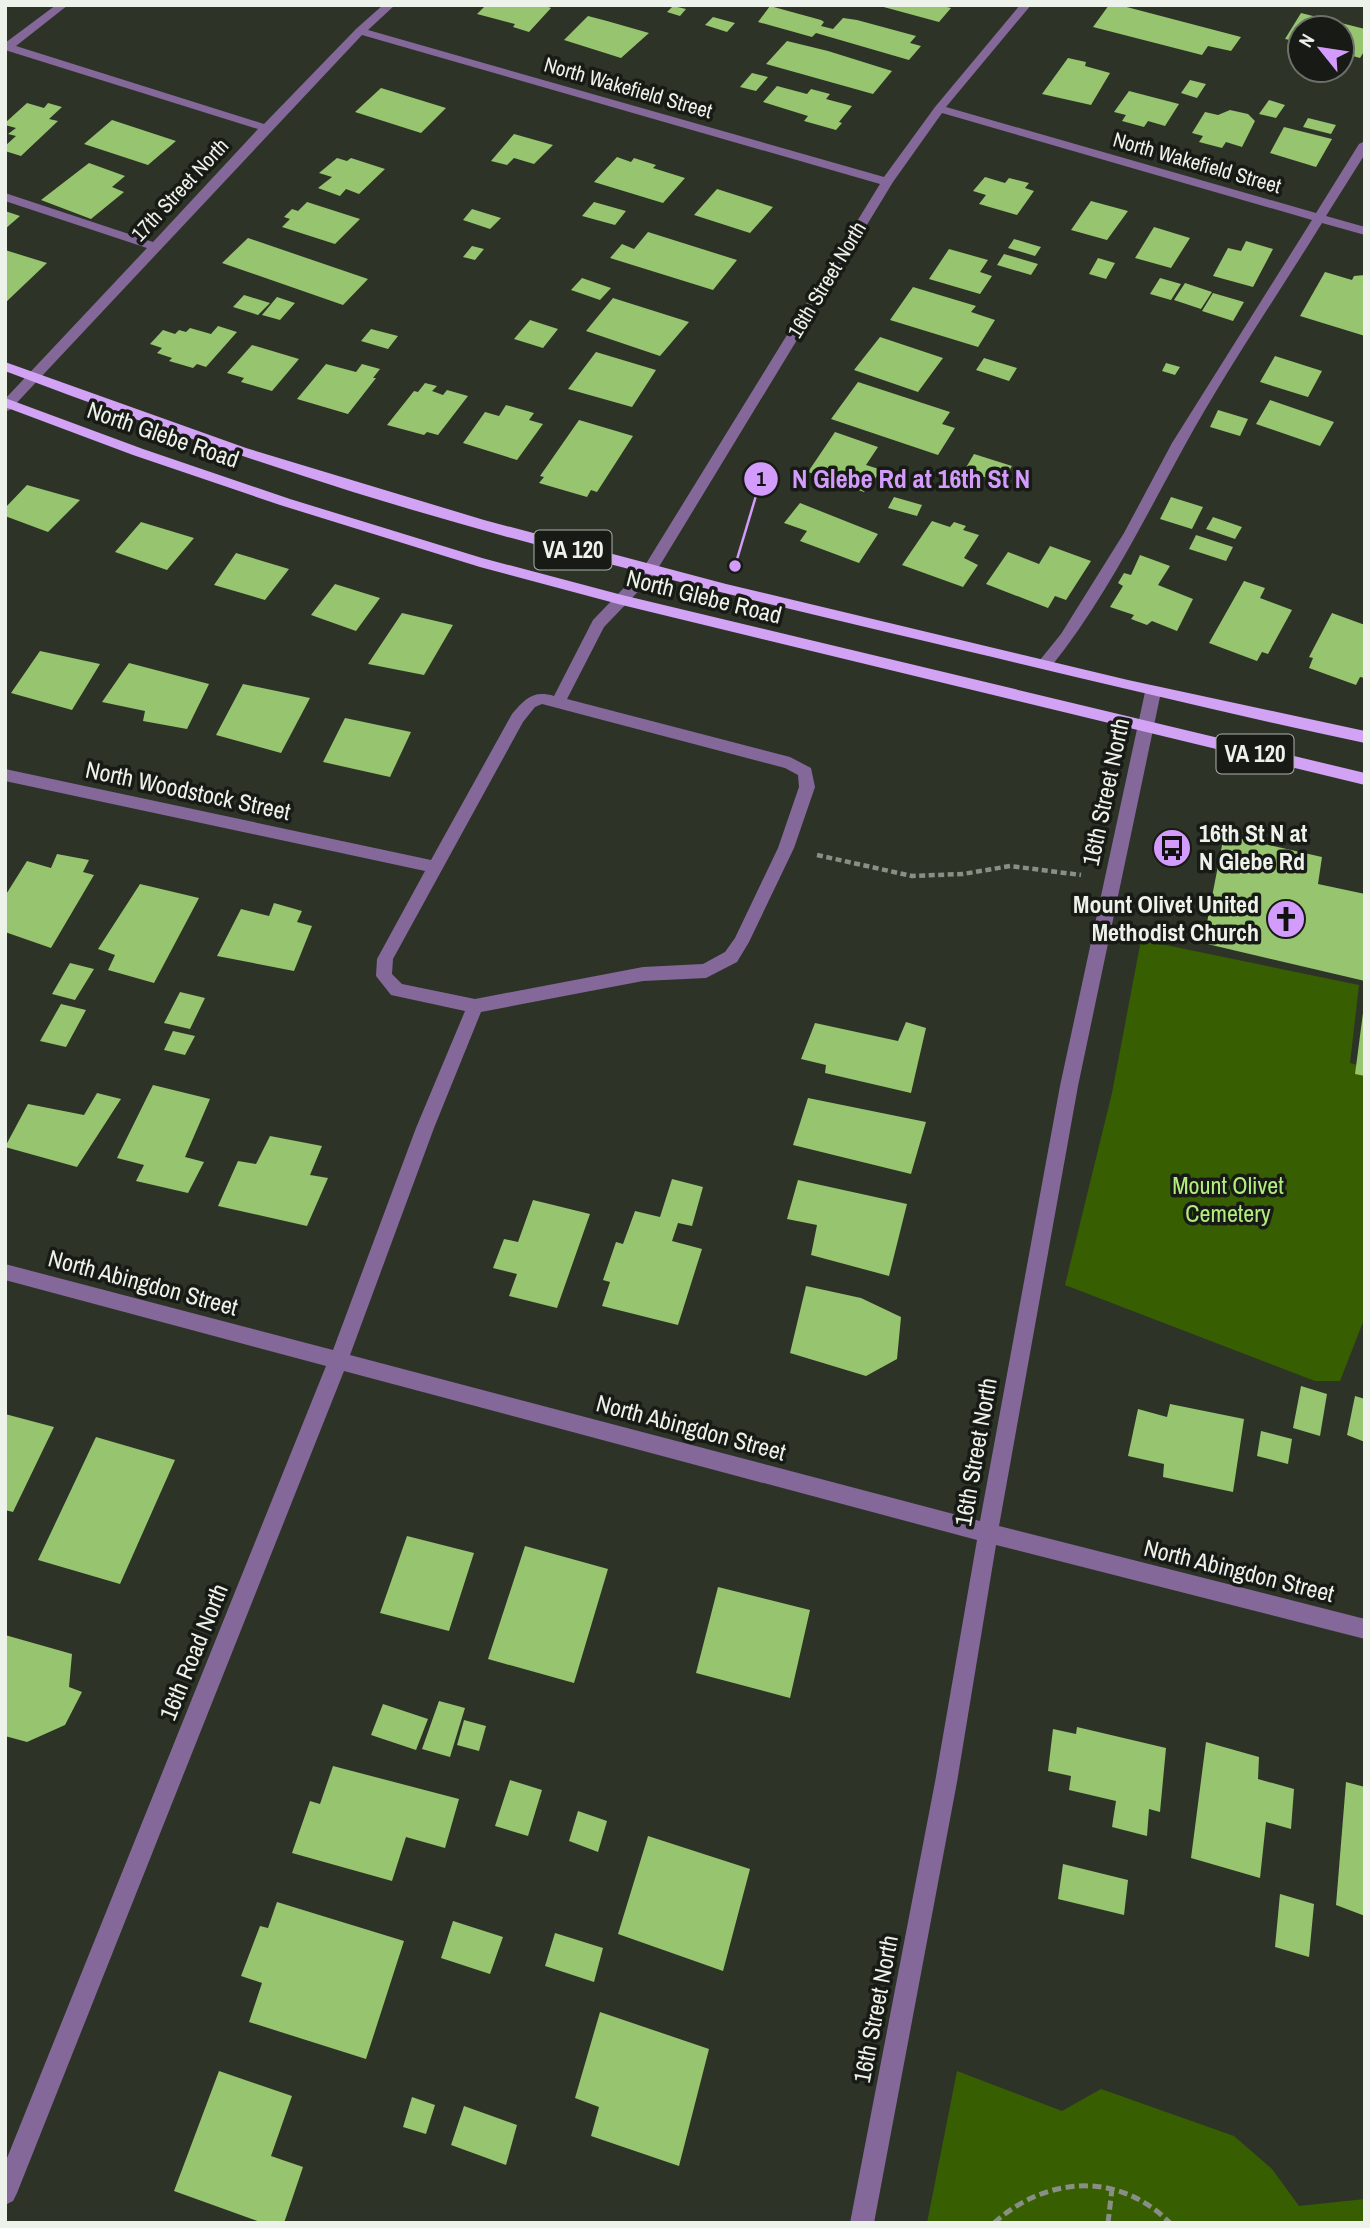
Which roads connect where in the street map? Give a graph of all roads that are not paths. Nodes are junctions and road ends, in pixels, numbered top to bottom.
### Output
1 (62, 5) edge
2 (390, 5) edge
3 (1026, 5) edge
4 (360, 31) junction
5 (7, 47) edge
6 (939, 109) junction
7 (266, 128) junction
8 (1365, 144) edge
9 (887, 182) junction
10 (5, 197) edge
11 (1319, 218) junction
12 (1365, 230) edge
13 (157, 247) junction
14 (5, 366) edge
15 (34, 377) junction
16 (6, 404) edge
17 (649, 571) junction
18 (622, 600) junction
19 (1045, 664) junction
20 (1153, 692) junction
21 (558, 702) junction
22 (1146, 728) junction
23 (1365, 737) edge
24 (5, 775) edge
25 (1365, 779) edge
26 (434, 867) junction
27 (475, 1006) junction
28 (5, 1272) edge
29 (338, 1361) junction
30 (988, 1533) junction
31 (1365, 1629) edge
32 (5, 2193) edge
33 (862, 2223) edge

1 - 5 street
2 - 4 street, 17th Street North
3 - 6 street, 16th Street North
4 - 7 street, 17th Street North
4 - 9 street, North Wakefield Street
5 - 7 street
6 - 9 street, 16th Street North
6 - 11 street, North Wakefield Street
7 - 13 street, 17th Street North
8 - 11 street
9 - 17 street, 16th Street North
10 - 13 street
11 - 12 street, North Wakefield Street
11 - 19 street
13 - 15 street, 17th Street North
14 - 15 main road, North Glebe Road / VA 120
15 - 16 street, 17th Street North
15 - 17 main road, North Glebe Road / VA 120
16 - 18 main road, North Glebe Road / VA 120
17 - 18 street, 16th Street North
17 - 19 main road, North Glebe Road / VA 120
18 - 21 street, 16th Street North
18 - 22 main road, North Glebe Road / VA 120
19 - 20 main road, North Glebe Road / VA 120
20 - 22 street, 16th Street North
20 - 23 main road, North Glebe Road / VA 120
21 - 26 street
21 - 27 street
22 - 25 main road, North Glebe Road / VA 120
22 - 30 street, 16th Street North
24 - 26 street, North Woodstock Street
26 - 27 street
27 - 29 street, 16th Road North
28 - 29 street, North Abingdon Street
29 - 30 street, North Abingdon Street
29 - 32 street, 16th Road North
30 - 31 street, North Abingdon Street
30 - 33 street, 16th Street North

